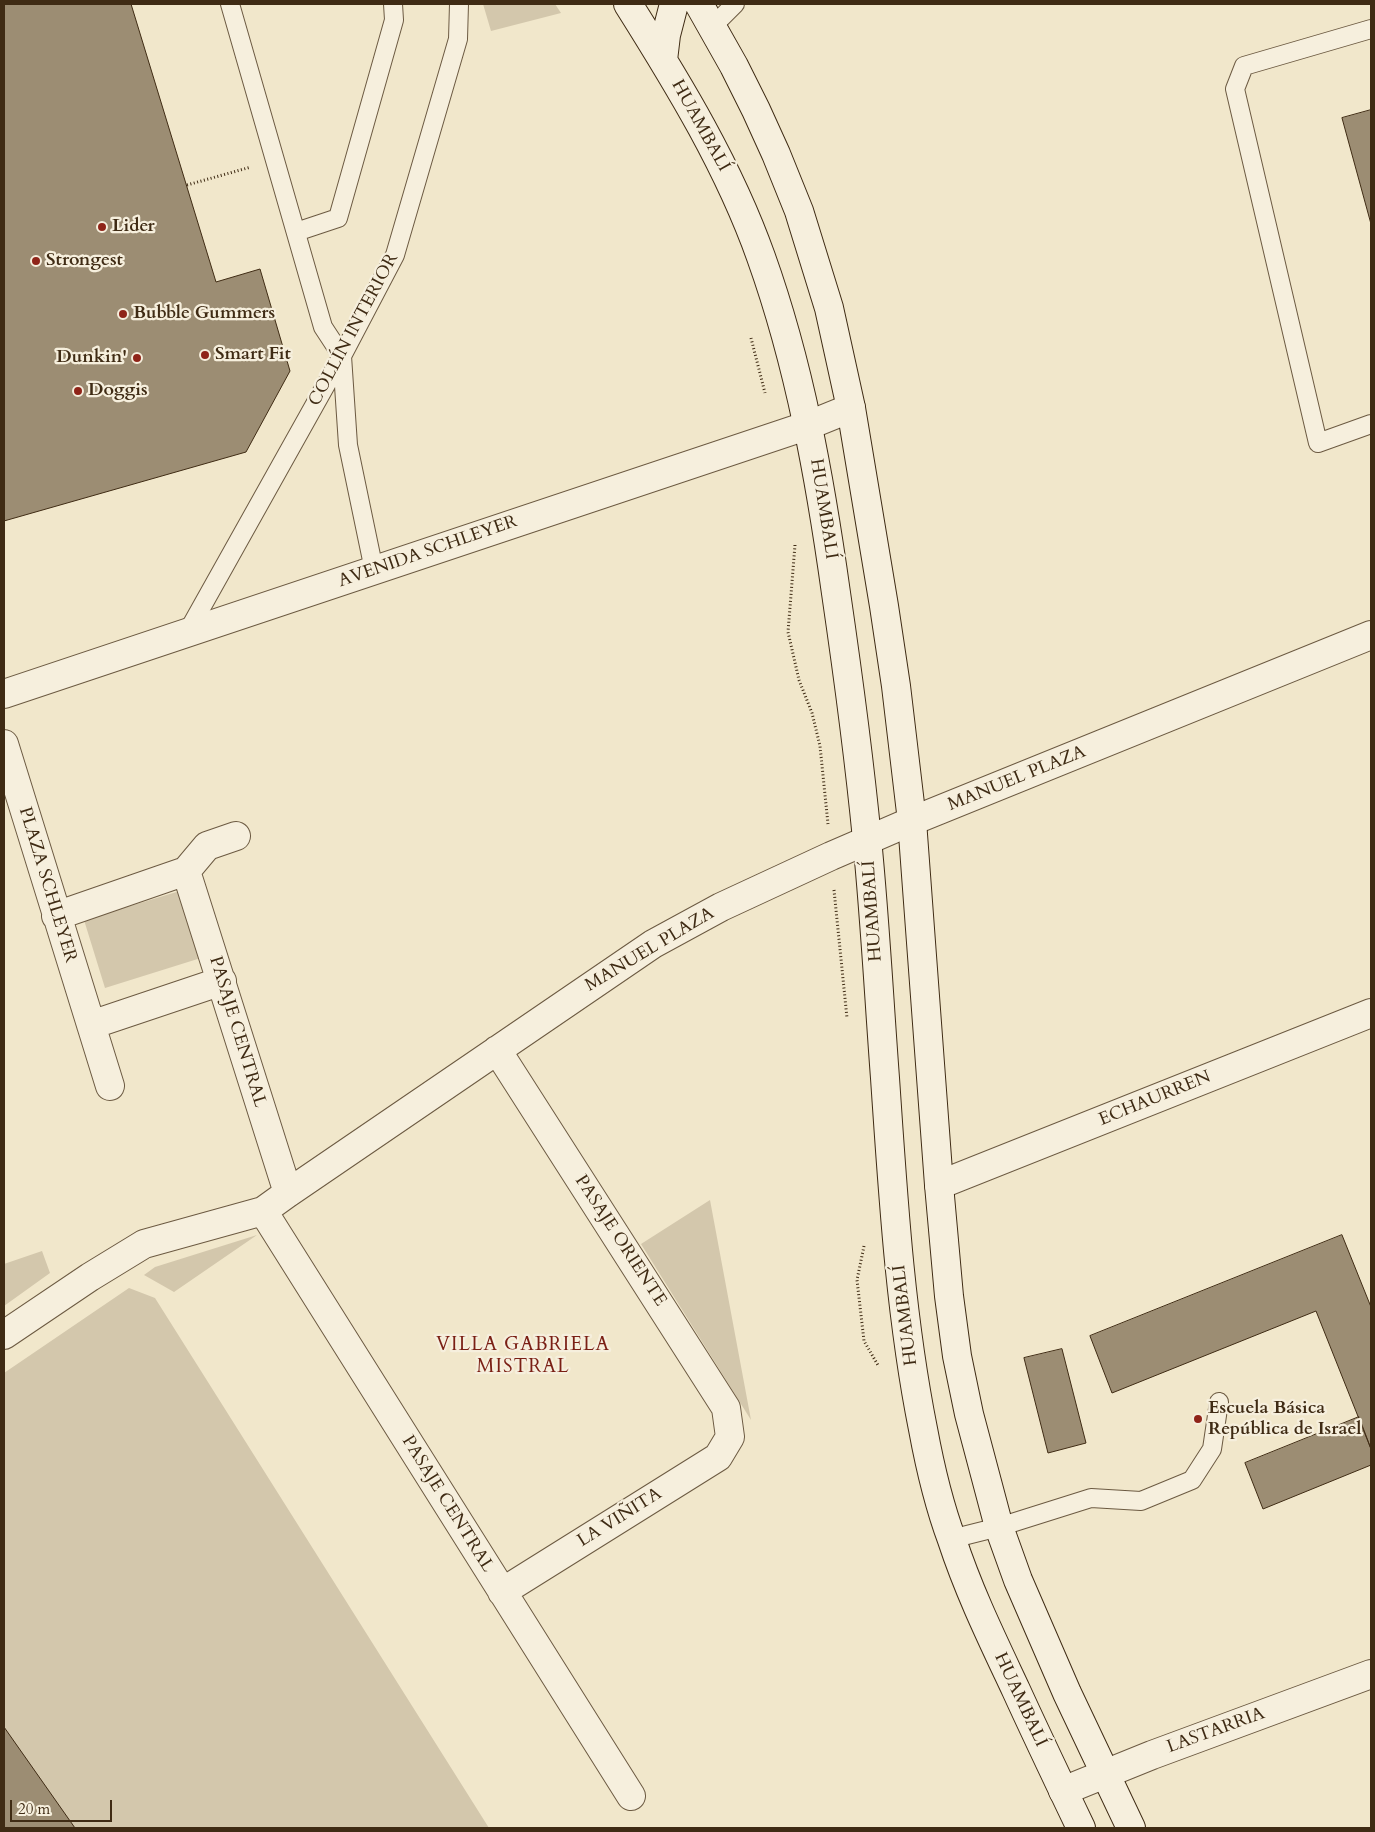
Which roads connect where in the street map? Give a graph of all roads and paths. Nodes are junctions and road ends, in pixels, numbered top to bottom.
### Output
1 (230, 4) edge
2 (393, 4) edge
3 (459, 4) edge
4 (628, 4) edge
5 (674, 4) edge
6 (698, 4) edge
7 (735, 4) edge
8 (712, 27) junction
9 (1371, 29) edge
10 (663, 60) junction
11 (234, 172) dead end
12 (187, 185) dead end
13 (296, 232) junction
14 (749, 332) dead end
15 (342, 356) junction
16 (851, 408) junction
17 (809, 424) junction
18 (1371, 424) edge
19 (776, 435) junction
20 (796, 540) dead end
21 (374, 570) junction
22 (188, 633) junction
23 (1371, 635) edge
24 (4, 694) edge
25 (4, 744) edge
26 (912, 821) junction
27 (236, 836) dead end
28 (868, 840) junction
29 (831, 856) junction
30 (186, 871) junction
31 (56, 916) junction
32 (222, 981) junction
33 (1369, 1020) edge
34 (847, 1024) dead end
35 (91, 1025) junction
36 (497, 1050) junction
37 (110, 1086) dead end
38 (939, 1185) junction
39 (288, 1193) junction
40 (263, 1211) junction
41 (865, 1240) dead end
42 (4, 1335) edge
43 (882, 1373) dead end
44 (1219, 1402) dead end
45 (730, 1437) joint
46 (999, 1527) junction
47 (951, 1539) junction
48 (502, 1592) junction
49 (1371, 1674) edge
50 (1104, 1774) junction
51 (1063, 1791) junction
52 (631, 1796) dead end
53 (1081, 1828) edge
54 (1131, 1828) edge

1 - 13 lane
2 - 13 lane
3 - 15 lane, COLLÍN INTERIOR
4 - 10 street, HUAMBALÍ
5 - 10 street
6 - 8 street
7 - 8 lane
8 - 16 street
9 - 18 lane
10 - 17 street, HUAMBALÍ
11 - 12 path
13 - 15 lane
14 - 19 path
15 - 21 lane
15 - 22 lane, COLLÍN INTERIOR
16 - 17 street, AVENIDA SCHLEYER
16 - 26 street
17 - 19 street, AVENIDA SCHLEYER
17 - 28 street, HUAMBALÍ
19 - 21 street, AVENIDA SCHLEYER
20 - 29 path
21 - 22 street, AVENIDA SCHLEYER
22 - 24 street, AVENIDA SCHLEYER
23 - 26 street, MANUEL PLAZA
25 - 31 street, PLAZA SCHLEYER
26 - 28 street, MANUEL PLAZA
26 - 38 street
27 - 30 street
28 - 29 street, MANUEL PLAZA
28 - 47 street, HUAMBALÍ
29 - 34 path
29 - 36 street, MANUEL PLAZA
30 - 31 street
30 - 32 street, PASAJE CENTRAL
31 - 35 street, PLAZA SCHLEYER
32 - 35 street
32 - 39 street, PASAJE CENTRAL
33 - 38 street, ECHAURREN
35 - 37 street, PLAZA SCHLEYER
36 - 39 street, MANUEL PLAZA
36 - 45 street, PASAJE ORIENTE
38 - 46 street
39 - 40 street, MANUEL PLAZA
40 - 42 street, MANUEL PLAZA
40 - 48 street, PASAJE CENTRAL
41 - 43 path
44 - 46 lane
45 - 48 street, LA VIÑITA
46 - 47 lane
46 - 50 street
47 - 51 street, HUAMBALÍ
48 - 52 street, PASAJE CENTRAL
49 - 50 street, LASTARRIA
50 - 51 street, LASTARRIA
50 - 54 street
51 - 53 street, HUAMBALÍ

